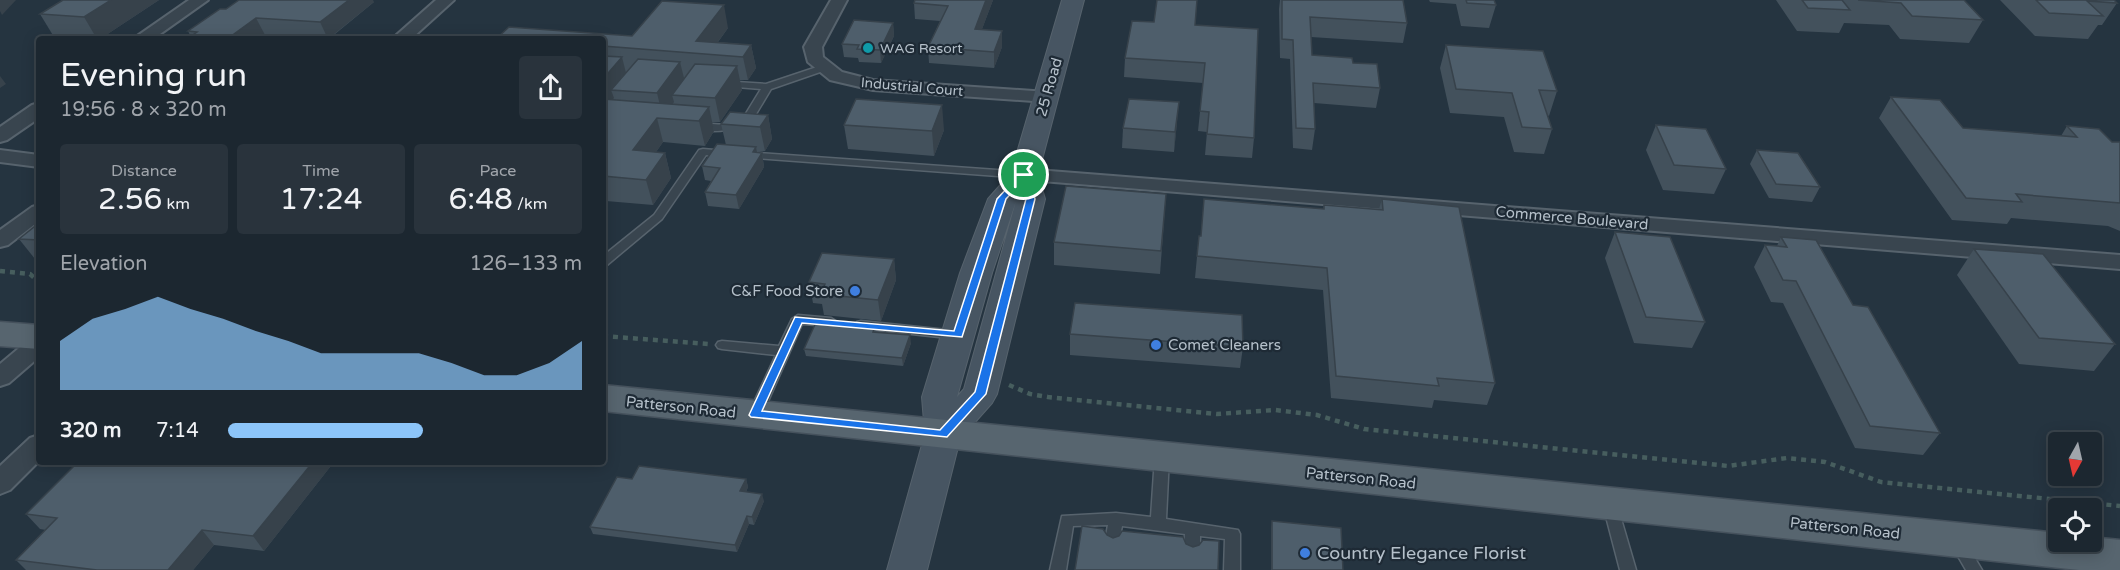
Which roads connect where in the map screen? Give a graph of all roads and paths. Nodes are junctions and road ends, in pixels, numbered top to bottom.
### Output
1 (200, 0) edge
2 (446, 0) edge
3 (839, 0) edge
4 (1073, 0) edge
5 (146, 36) edge
6 (404, 36) edge
7 (823, 68) junction
8 (709, 82) edge
9 (767, 87) junction
10 (1047, 97) junction
11 (36, 111) edge
12 (691, 125) edge
13 (0, 136) edge
14 (0, 156) edge
15 (36, 161) edge
16 (1024, 175) junction
17 (36, 213) edge
18 (0, 240) edge
19 (606, 260) edge
20 (2120, 262) edge
21 (0, 271) edge
22 (36, 279) edge
23 (0, 334) edge
24 (958, 335) junction
25 (606, 336) edge
26 (36, 337) edge
27 (722, 345) joint
28 (36, 347) edge
29 (784, 351) junction
30 (0, 377) edge
31 (1005, 384) dead end
32 (606, 398) edge
33 (755, 415) junction
34 (943, 434) junction
35 (36, 448) edge
36 (1162, 457) junction
37 (0, 483) edge
38 (1610, 504) junction
39 (2120, 506) edge
40 (1116, 519) junction
41 (1158, 524) junction
42 (1193, 528) junction
43 (1113, 541) edge
44 (1192, 550) edge
45 (1965, 555) edge
46 (2120, 557) edge
47 (907, 570) edge
48 (1058, 570) edge
49 (1232, 570) edge
50 (1628, 570) edge

1 - 5 street
2 - 6 street
3 - 7 street
4 - 10 main road, 25 Road
7 - 9 lane
7 - 10 street, Industrial Court
8 - 9 lane
9 - 12 lane
10 - 16 main road, 25 Road
11 - 13 street
14 - 15 street
16 - 19 lane
16 - 20 street, Commerce Boulevard
16 - 24 main road, 25 Road
16 - 34 main road, 25 Road
17 - 18 street
21 - 22 path
23 - 26 main road
24 - 29 lane
24 - 34 main road, 25 Road
25 - 27 path
27 - 29 lane
28 - 30 street
29 - 33 lane
31 - 39 path
32 - 33 main road, Patterson Road
33 - 34 main road, Patterson Road
34 - 36 main road, Patterson Road
34 - 47 main road, 25 Road
35 - 37 street
36 - 38 main road, Patterson Road
36 - 41 lane
38 - 45 main road, Patterson Road
38 - 50 lane
40 - 41 lane
40 - 43 lane
40 - 48 lane
41 - 42 lane
42 - 44 lane
42 - 49 lane
45 - 46 main road, Patterson Road

